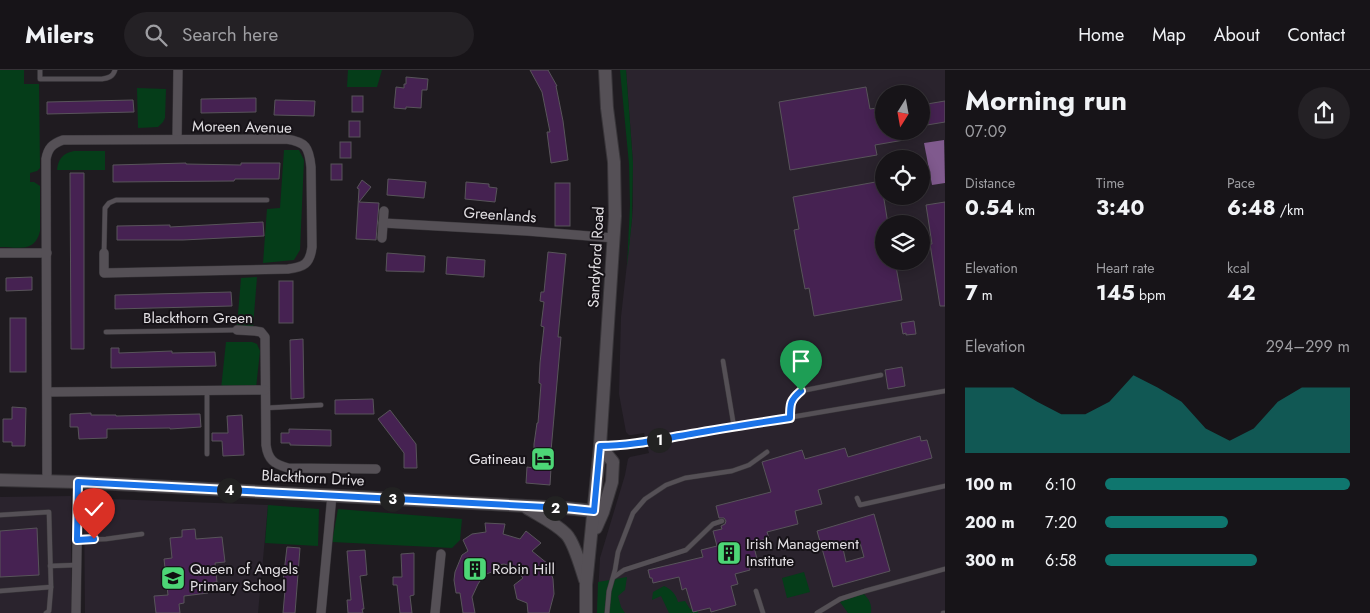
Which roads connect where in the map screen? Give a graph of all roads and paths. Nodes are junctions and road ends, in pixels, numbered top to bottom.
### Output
1 (40, 70) edge
2 (115, 70) edge
3 (178, 70) edge
4 (605, 70) edge
5 (177, 139) junction
6 (267, 200) dead end
7 (384, 211) dead end
8 (383, 223) junction
9 (382, 238) dead end
10 (614, 238) junction
11 (0, 253) edge
12 (47, 253) junction
13 (104, 253) joint
14 (237, 330) joint
15 (106, 332) dead end
16 (723, 361) dead end
17 (881, 375) dead end
18 (207, 390) junction
19 (265, 390) junction
20 (945, 391) edge
21 (48, 392) junction
22 (321, 405) dead end
23 (265, 408) junction
24 (790, 418) junction
25 (734, 427) junction
26 (600, 446) junction
27 (767, 452) dead end
28 (207, 454) dead end
29 (376, 469) dead end
30 (0, 480) edge
31 (47, 480) junction
32 (78, 482) junction
33 (945, 486) edge
34 (332, 496) junction
35 (857, 498) dead end
36 (524, 506) junction
37 (594, 511) junction
38 (0, 515) edge
39 (722, 521) dead end
40 (142, 534) dead end
41 (77, 540) junction
42 (591, 540) junction
43 (441, 554) dead end
44 (76, 565) junction
45 (50, 566) junction
46 (945, 569) edge
47 (614, 577) junction
48 (586, 583) junction
49 (51, 587) junction
50 (0, 591) edge
51 (756, 591) dead end
52 (46, 613) edge
53 (76, 613) edge
54 (321, 613) edge
55 (435, 613) edge
56 (586, 613) edge
57 (607, 613) edge
58 (763, 613) edge
59 (817, 613) edge

1 - 2 lane
3 - 5 street
4 - 10 main road, Sandyford Road
5 - 12 street, Moreen Avenue
5 - 13 street, Moreen Avenue
6 - 13 lane, Moreen Avenue
7 - 8 street
8 - 9 street
8 - 10 street, Greenlands
10 - 26 main road, Sandyford Road
11 - 12 street
12 - 21 street, Moreen Avenue
14 - 15 lane, Blackthorn Green
14 - 19 street, Blackthorn Green
16 - 25 lane
17 - 24 lane
18 - 19 street
18 - 21 street
18 - 28 lane
19 - 23 street, Blackthorn Green
20 - 24 lane
21 - 31 street, Moreen Avenue
22 - 23 lane
23 - 29 street, Blackthorn Green
24 - 25 lane
25 - 26 lane
26 - 37 main road, Sandyford Road
26 - 42 main road, Sandyford Road
27 - 47 lane
30 - 31 main road, Blackthorn Drive
31 - 32 main road, Blackthorn Drive
32 - 34 main road, Blackthorn Drive
32 - 41 street
33 - 35 lane
34 - 36 main road, Blackthorn Drive
34 - 54 street
36 - 37 main road, Blackthorn Drive
36 - 48 main road
37 - 42 main road, Sandyford Road
38 - 45 lane
39 - 47 lane
40 - 41 lane
41 - 44 street
42 - 48 main road, Sandyford Road
43 - 55 street
44 - 45 lane
44 - 53 street
45 - 49 lane
46 - 59 lane
47 - 57 lane
48 - 56 main road, Sandyford Road
49 - 50 lane
49 - 52 lane
51 - 58 lane

